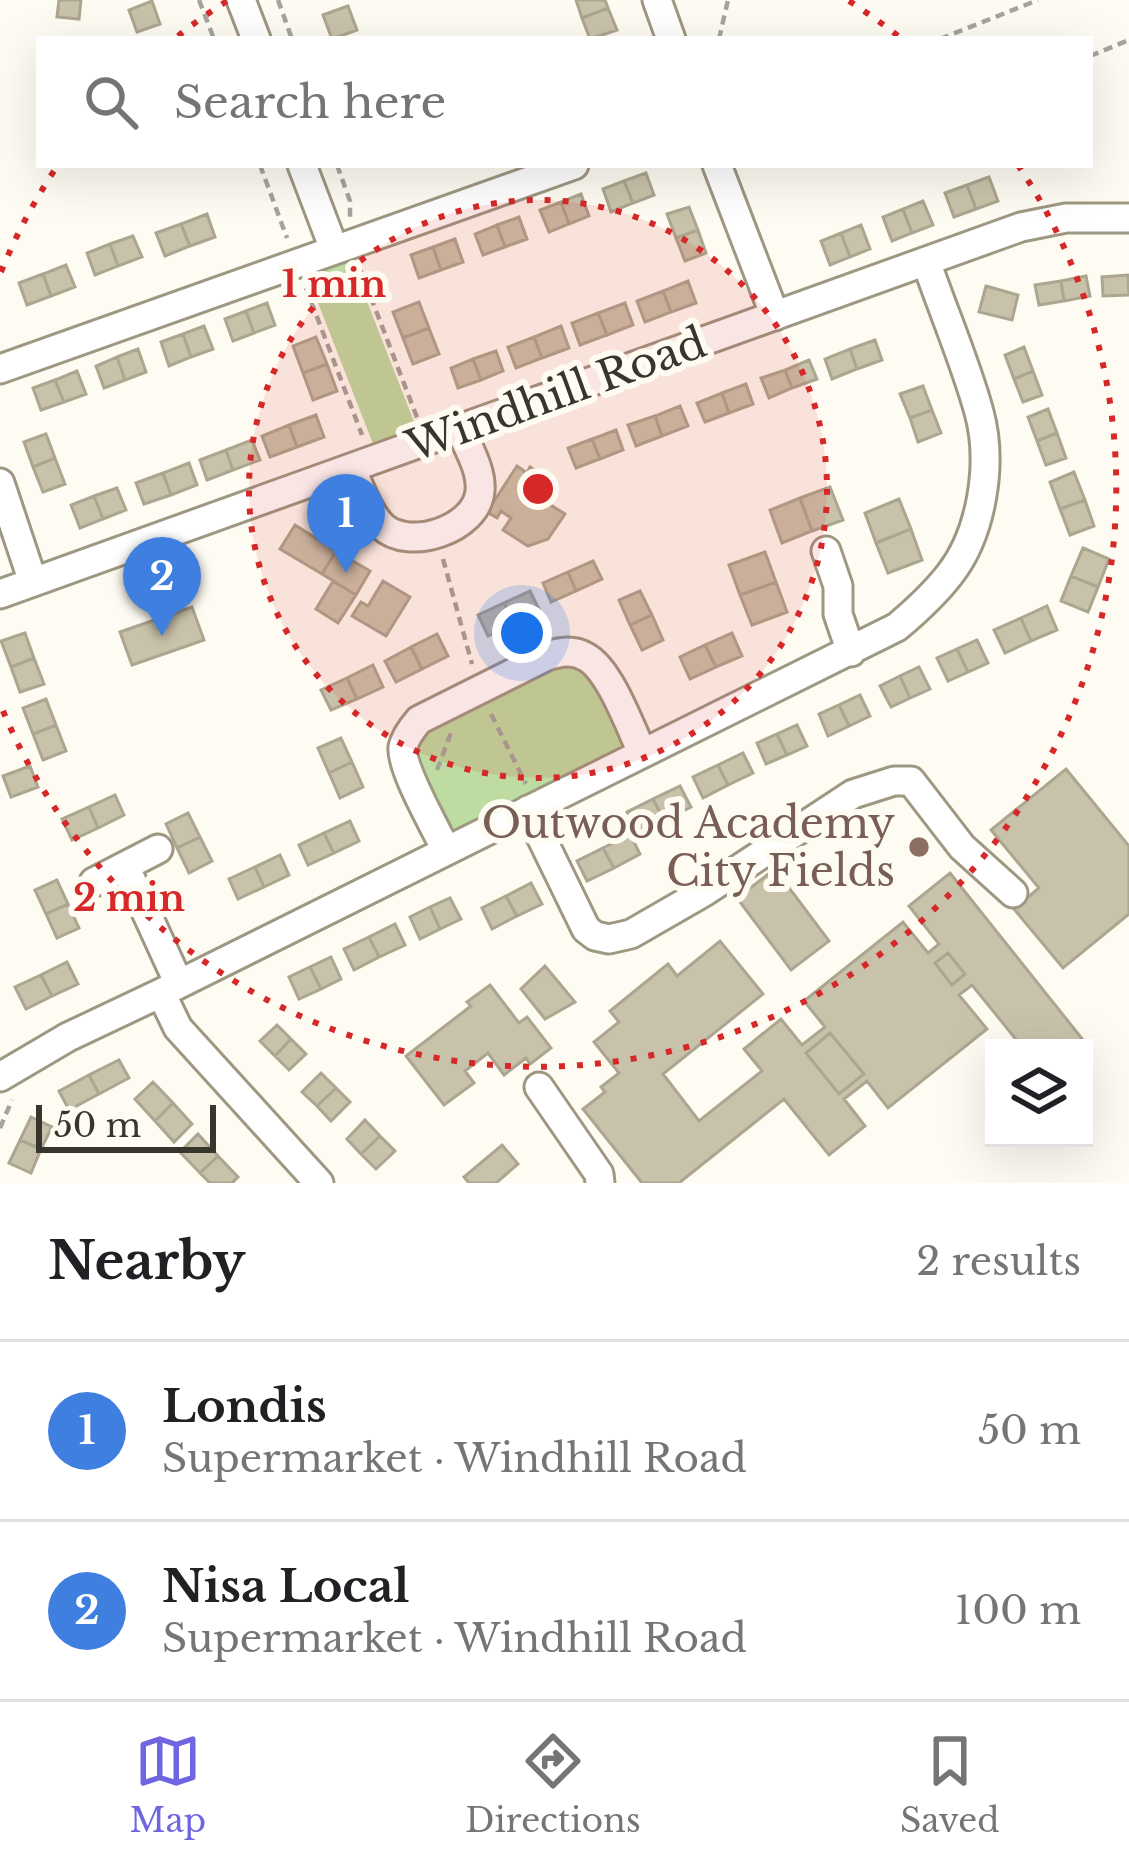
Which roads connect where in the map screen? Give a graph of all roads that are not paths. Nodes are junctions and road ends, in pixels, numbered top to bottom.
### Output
1 (241, 0) edge
2 (657, 0) edge
3 (255, 36) edge
4 (670, 36) edge
5 (303, 168) edge
6 (565, 168) edge
7 (718, 168) edge
8 (1125, 213) edge
9 (342, 246) junction
10 (926, 261) junction
11 (775, 316) junction
12 (0, 369) edge
13 (460, 429) junction
14 (361, 464) junction
15 (0, 483) edge
16 (826, 551) dead end
17 (33, 582) junction
18 (0, 594) edge
19 (851, 652) junction
20 (642, 752) junction
21 (528, 810) junction
22 (158, 849) dead end
23 (446, 850) junction
24 (125, 866) junction
25 (94, 881) dead end
26 (1012, 893) dead end
27 (170, 988) junction
28 (0, 1077) edge
29 (539, 1087) dead end
30 (319, 1183) edge
31 (600, 1183) edge

1 - 3 street
2 - 4 street
5 - 9 street
6 - 9 street
7 - 11 street
8 - 10 street, Windhill Road
9 - 12 street
10 - 11 street, Windhill Road
10 - 19 street
11 - 13 street, Windhill Road
13 - 14 street, Windhill Road
13 - 14 street
14 - 17 street, Windhill Road
15 - 17 street
16 - 19 street
17 - 18 street, Windhill Road
19 - 20 street
20 - 21 street
20 - 23 street
21 - 23 street
21 - 26 street
22 - 24 street
23 - 27 street
24 - 25 street
24 - 27 street
27 - 28 street
27 - 30 street
29 - 31 street

